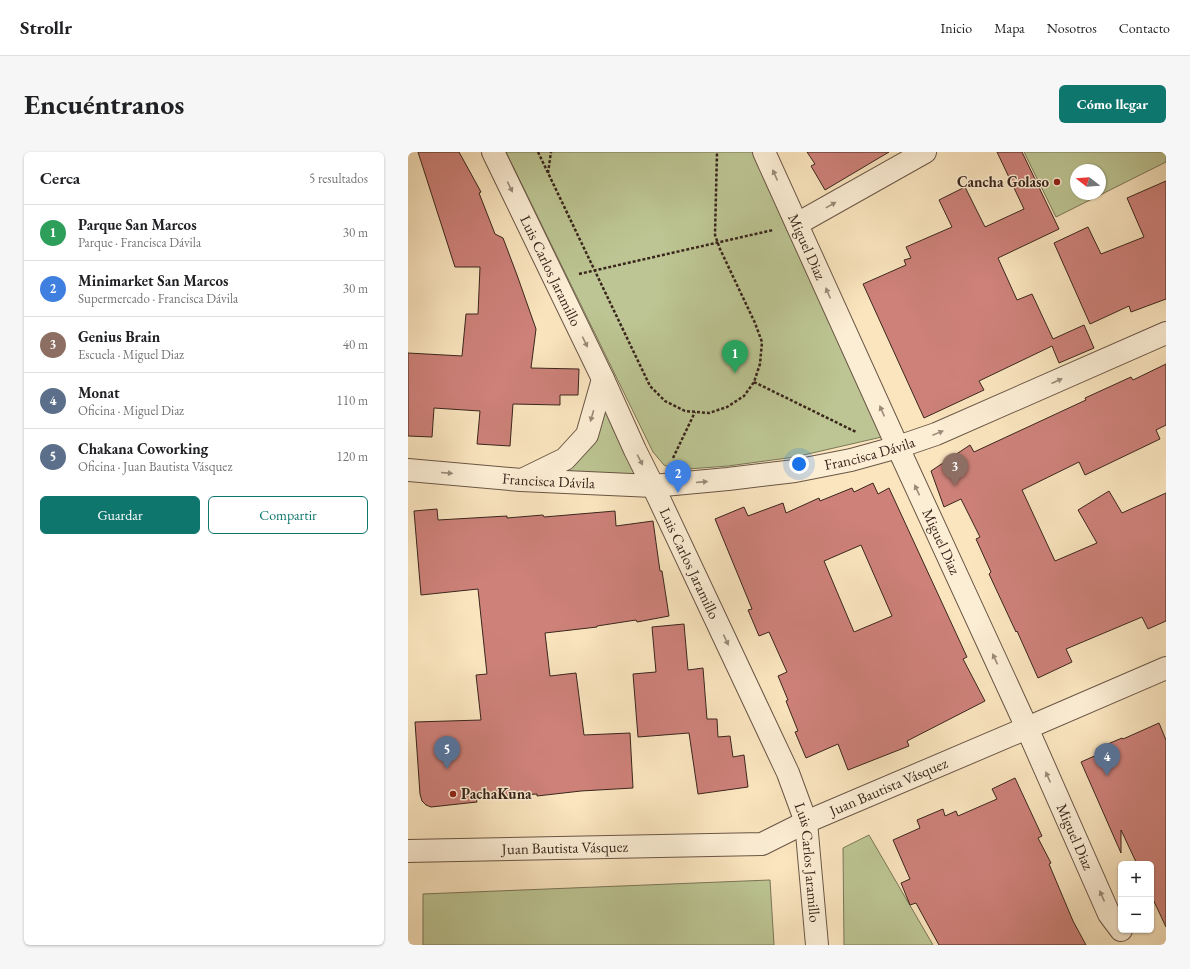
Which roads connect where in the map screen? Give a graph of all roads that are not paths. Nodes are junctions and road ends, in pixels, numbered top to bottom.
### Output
1 (493, 152) edge
2 (764, 152) edge
3 (925, 152) edge
4 (797, 224) junction
5 (1166, 332) edge
6 (603, 379) junction
7 (894, 448) junction
8 (408, 470) edge
9 (522, 480) junction
10 (657, 486) junction
11 (1166, 668) edge
12 (1027, 728) junction
13 (806, 822) junction
14 (408, 851) edge
15 (1118, 926) edge
16 (1123, 933) edge
17 (817, 945) edge
18 (1132, 945) edge

1 -> 6 street, Luis Carlos Jaramillo
4 -> 2 street, Miguel Diaz
4 -> 3 street
7 -> 4 street, Miguel Diaz
7 -> 5 street, Francisca Dávila
6 -> 9 street
6 -> 10 street, Luis Carlos Jaramillo
10 -> 7 street, Francisca Dávila
12 -> 7 street, Miguel Diaz
8 -> 9 street, Francisca Dávila
9 - 10 street, Francisca Dávila
10 -> 13 street, Luis Carlos Jaramillo
11 - 12 street, Juan Bautista Vásquez
12 - 13 street, Juan Bautista Vásquez
15 -> 12 street, Miguel Diaz
13 - 14 street, Juan Bautista Vásquez
13 - 17 street, Luis Carlos Jaramillo
16 - 18 street, Miguel Diaz

